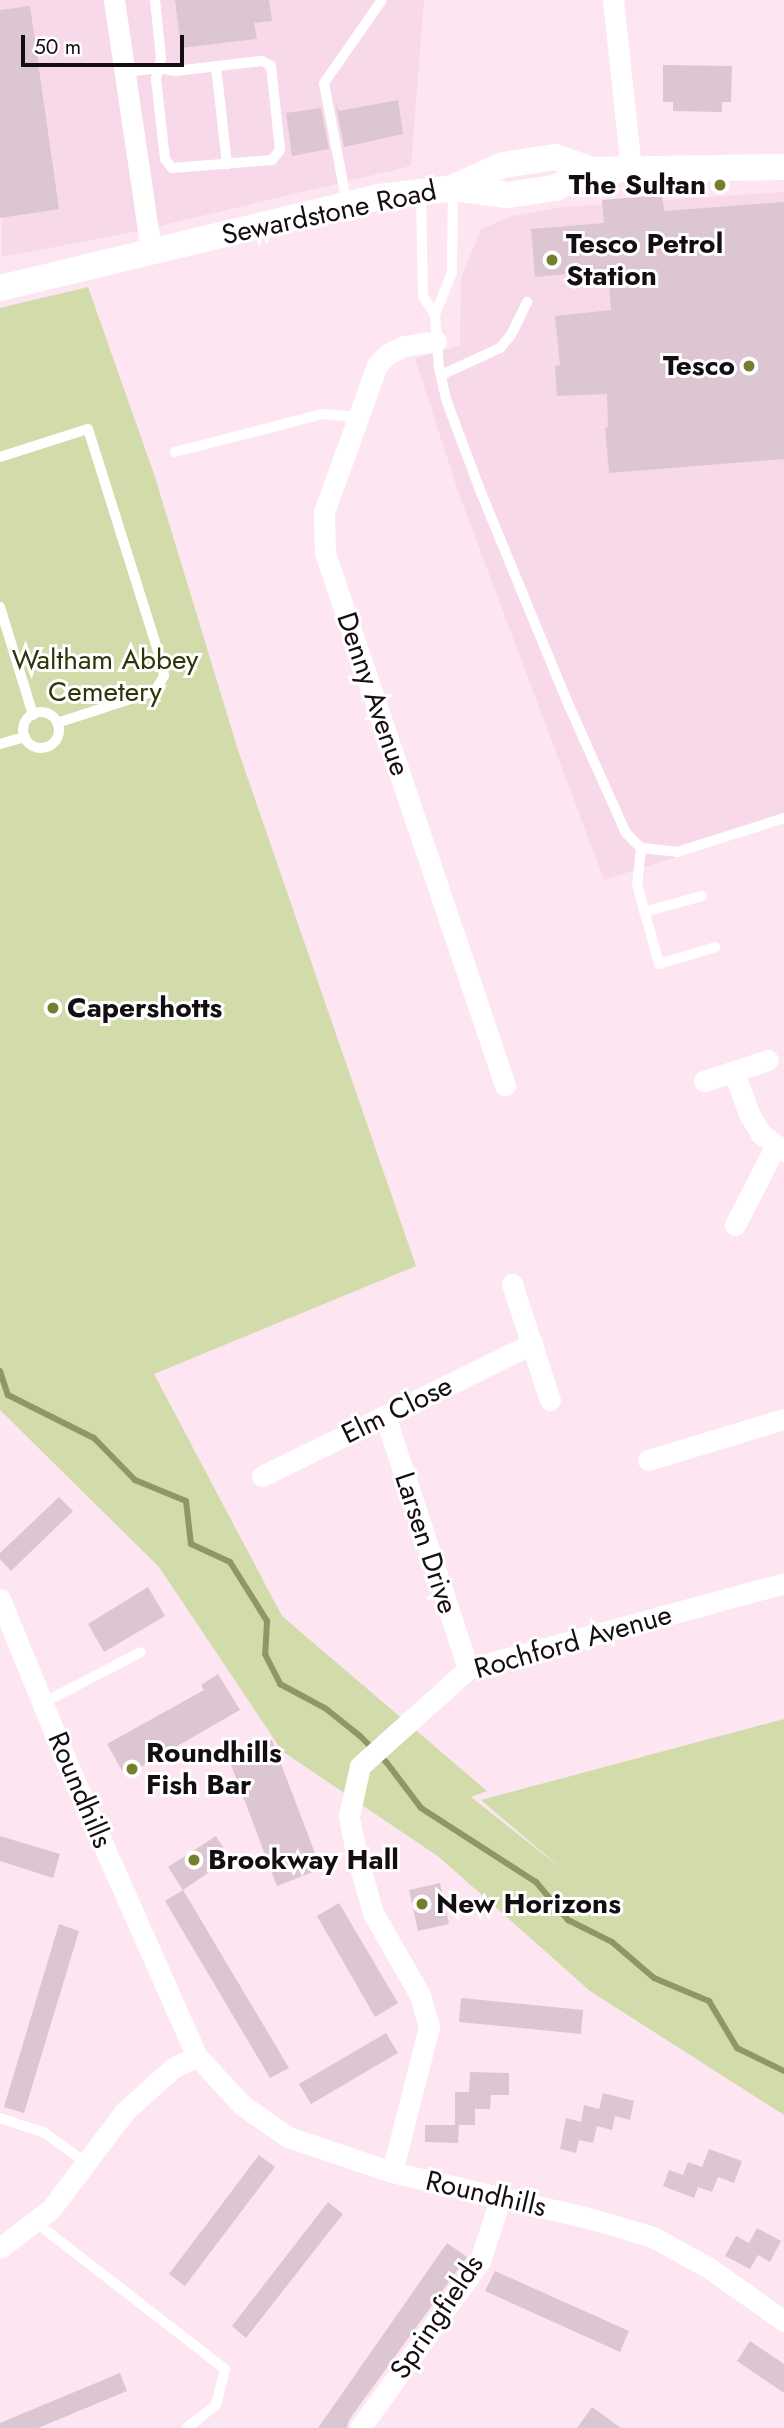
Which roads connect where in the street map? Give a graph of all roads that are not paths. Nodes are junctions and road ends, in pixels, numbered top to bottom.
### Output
1 (114, 0) edge
2 (155, 0) edge
3 (382, 0) edge
4 (614, 0) edge
5 (216, 66) junction
6 (159, 68) junction
7 (127, 72) junction
8 (227, 163) junction
9 (784, 167) edge
10 (631, 169) junction
11 (453, 188) junction
12 (421, 191) junction
13 (347, 204) junction
14 (151, 252) junction
15 (0, 288) edge
16 (527, 302) dead end
17 (435, 315) junction
18 (436, 341) junction
19 (440, 374) junction
20 (358, 416) junction
21 (175, 452) dead end
22 (0, 457) edge
23 (0, 607) edge
24 (33, 715) junction
25 (57, 723) junction
26 (25, 737) junction
27 (0, 744) edge
28 (784, 818) edge
29 (641, 848) junction
30 (702, 896) dead end
31 (644, 912) junction
32 (716, 947) dead end
33 (768, 1060) dead end
34 (734, 1072) junction
35 (704, 1082) dead end
36 (505, 1085) dead end
37 (780, 1149) edge
38 (735, 1225) dead end
39 (512, 1284) dead end
40 (532, 1344) junction
41 (550, 1400) dead end
42 (385, 1416) junction
43 (784, 1419) edge
44 (648, 1460) dead end
45 (262, 1476) dead end
46 (784, 1583) edge
47 (0, 1599) edge
48 (141, 1652) dead end
49 (468, 1669) junction
50 (43, 1703) junction
51 (197, 2056) junction
52 (0, 2118) edge
53 (88, 2164) junction
54 (392, 2172) junction
55 (500, 2199) junction
56 (34, 2221) junction
57 (0, 2248) edge
58 (784, 2321) edge
59 (187, 2428) edge
60 (360, 2428) edge

1 - 7 street
2 - 6 lane
3 - 13 lane
4 - 10 street
5 - 6 lane
5 - 8 lane
5 - 8 lane
6 - 7 lane
6 - 8 lane
7 - 14 street
9 - 10 street, Sewardstone Road
10 - 11 street, Sewardstone Road
11 - 12 street, Sewardstone Road
11 - 17 lane
12 - 13 street, Sewardstone Road
12 - 17 lane
13 - 14 street, Sewardstone Road
14 - 15 street, Sewardstone Road
16 - 19 lane
17 - 18 lane
18 - 19 lane
18 - 20 street, Denny Avenue
19 - 29 lane
20 - 21 lane
20 - 36 street, Denny Avenue
22 - 25 lane
23 - 24 lane
24 - 25 lane
24 - 26 lane
25 - 26 lane
26 - 27 lane
28 - 29 lane
29 - 31 lane
30 - 31 lane
31 - 32 lane
33 - 34 street
34 - 35 street
34 - 37 street
37 - 38 street
39 - 40 street
40 - 41 street
40 - 42 street, Elm Close
42 - 45 street, Elm Close
42 - 49 street, Larsen Drive
43 - 44 street
46 - 49 street, Rochford Avenue
47 - 50 street, Roundhills
48 - 50 lane
49 - 54 street, Rochford Avenue
50 - 51 street, Roundhills
51 - 53 street
51 - 54 street, Roundhills
52 - 53 lane
53 - 56 street
54 - 55 street, Roundhills
55 - 58 street, Roundhills
55 - 60 street, Springfields
56 - 57 street
56 - 59 lane

